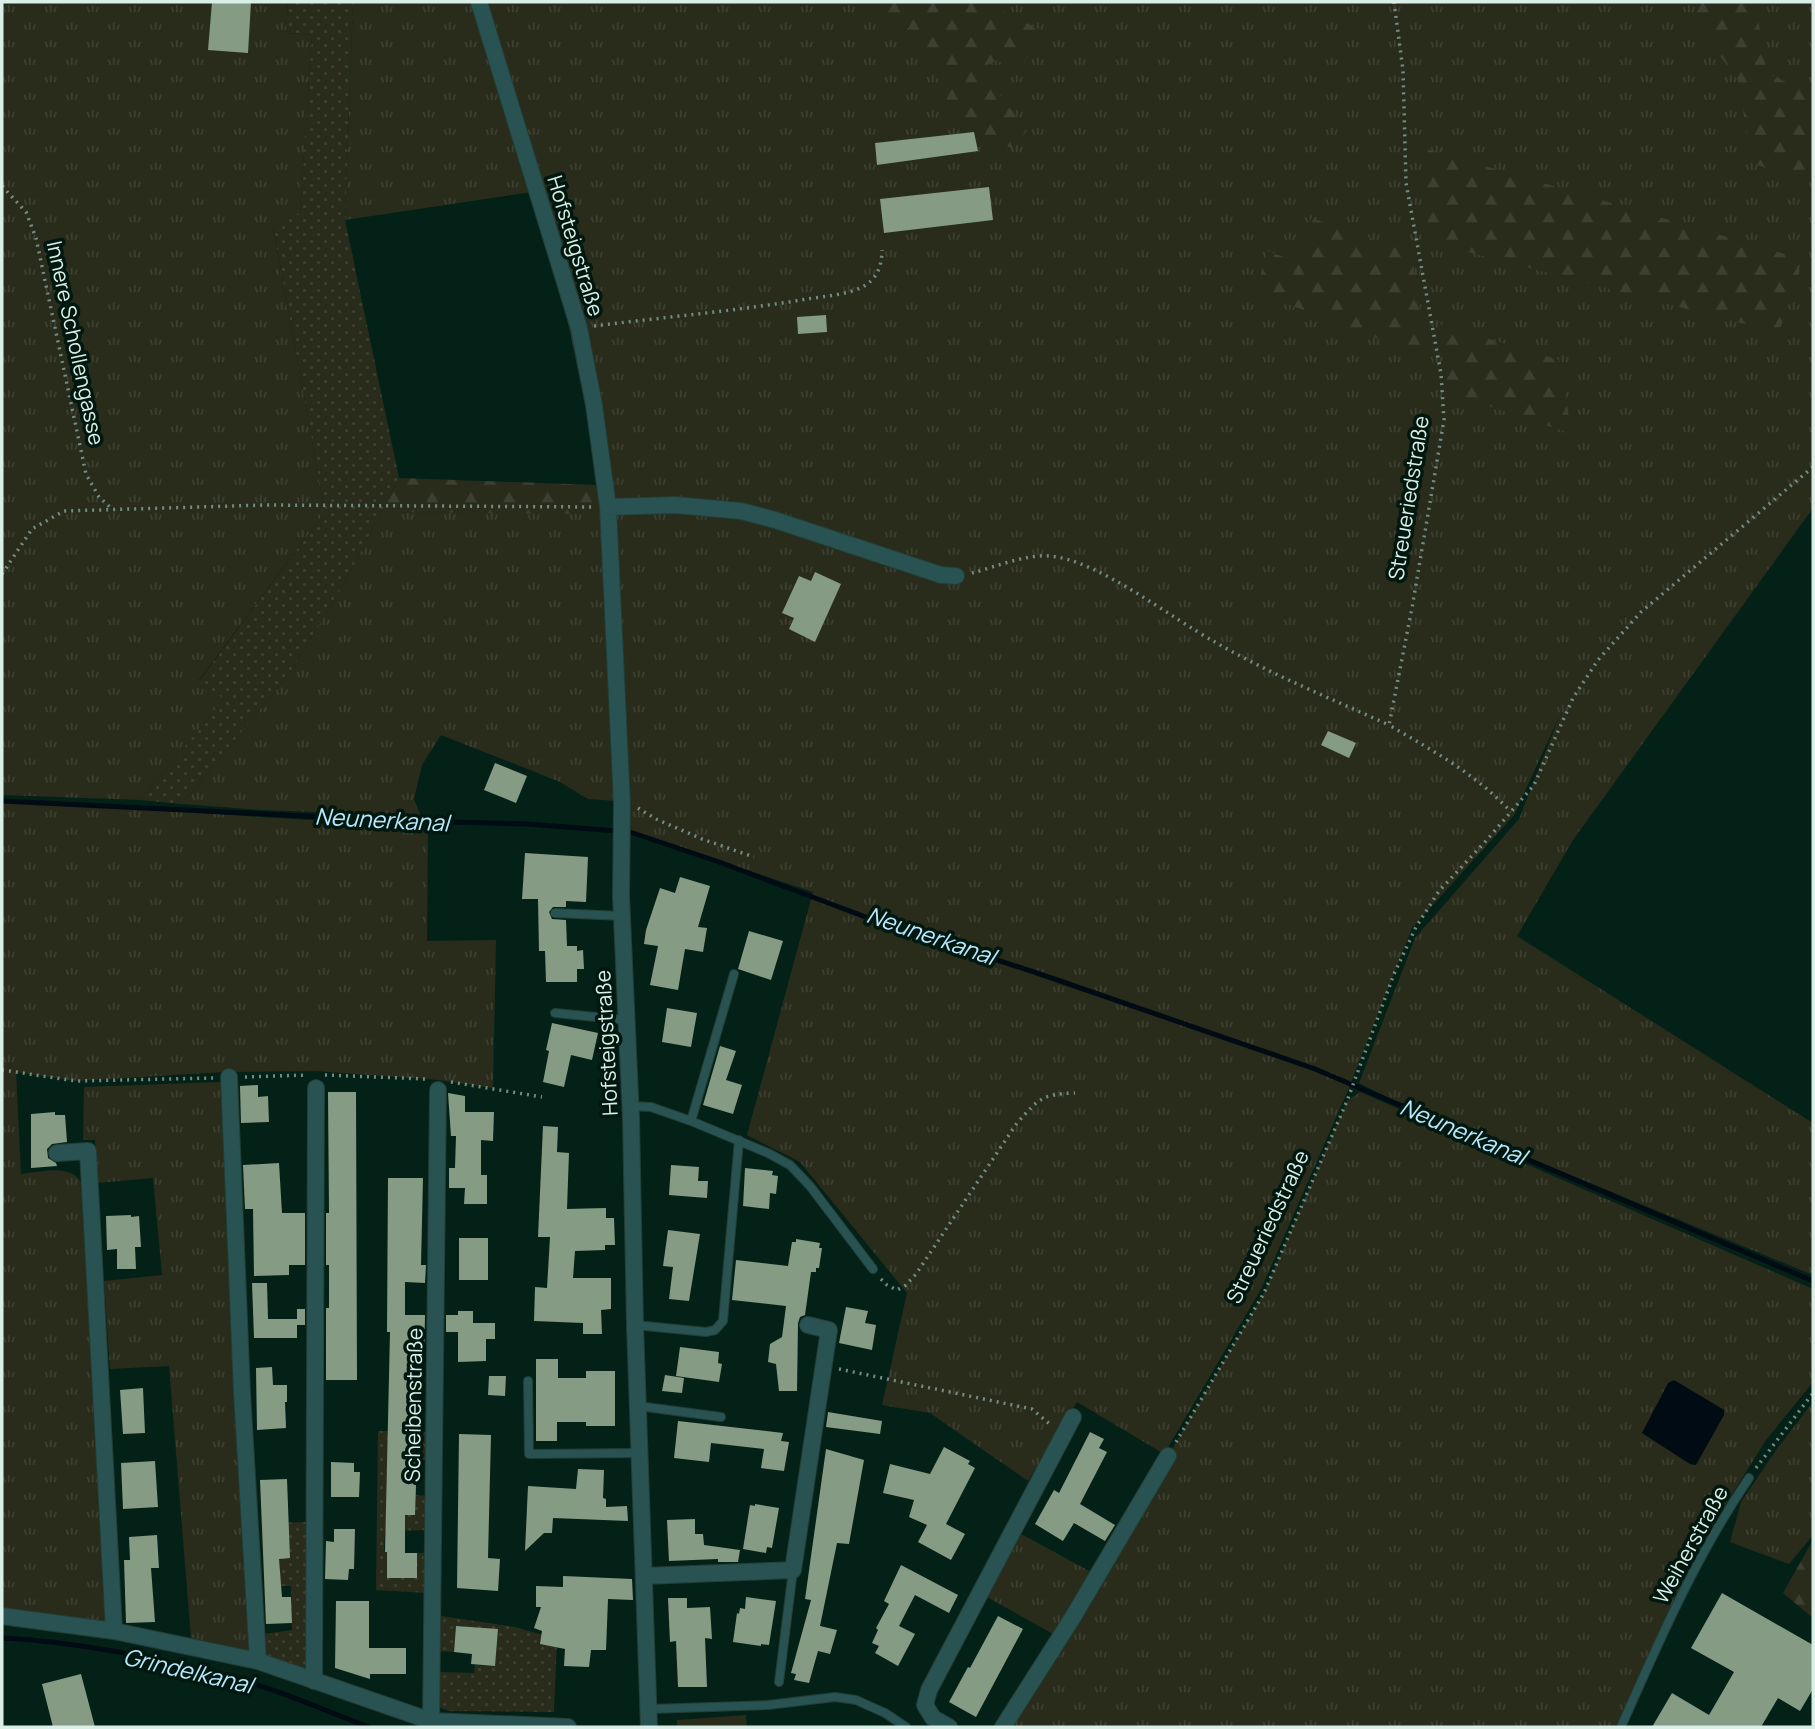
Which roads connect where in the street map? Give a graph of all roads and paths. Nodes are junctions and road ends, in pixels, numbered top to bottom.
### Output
1 (479, 2) edge
2 (1394, 2) edge
3 (2, 186) edge
4 (882, 250) dead end
5 (579, 328) junction
6 (1813, 467) edge
7 (608, 508) junction
8 (112, 509) junction
9 (2, 574) edge
10 (956, 576) joint
11 (1389, 725) junction
12 (622, 808) junction
13 (1511, 812) junction
14 (754, 857) dead end
15 (555, 914) dead end
16 (622, 916) junction
17 (734, 974) dead end
18 (555, 1013) dead end
19 (627, 1020) junction
20 (2, 1070) edge
21 (229, 1077) junction
22 (434, 1083) junction
23 (316, 1088) dead end
24 (1074, 1093) dead end
25 (542, 1097) dead end
26 (631, 1106) junction
27 (691, 1121) junction
28 (739, 1140) junction
29 (57, 1153) dead end
30 (873, 1269) joint
31 (635, 1325) junction
32 (808, 1325) dead end
33 (823, 1366) junction
34 (528, 1381) dead end
35 (1813, 1392) edge
36 (638, 1406) junction
37 (720, 1417) dead end
38 (1073, 1417) dead end
39 (1060, 1441) junction
40 (640, 1453) junction
41 (1168, 1456) joint
42 (1749, 1478) joint
43 (793, 1570) junction
44 (644, 1576) junction
45 (2, 1616) edge
46 (114, 1631) junction
47 (258, 1661) junction
48 (314, 1681) junction
49 (779, 1682) dead end
50 (650, 1709) junction
51 (431, 1721) junction
52 (568, 1727) edge
53 (649, 1727) edge
54 (906, 1727) edge
55 (950, 1727) edge
56 (1003, 1727) edge
57 (1621, 1727) edge

1 - 5 street, Hofsteigstraße
2 - 11 path, Streueriedstraße
3 - 8 path, Innere Schollengasse
4 - 5 path
5 - 7 street, Hofsteigstraße
6 - 13 path, Streueriedstraße
7 - 8 path
7 - 10 street
7 - 12 street, Hofsteigstraße
8 - 9 path
10 - 11 path
11 - 13 path
12 - 14 path
12 - 16 street, Hofsteigstraße
13 - 41 path, Streueriedstraße
15 - 16 lane
16 - 19 street, Hofsteigstraße
17 - 27 lane
18 - 19 lane
19 - 26 street, Hofsteigstraße
20 - 21 path
21 - 22 path
21 - 47 street
22 - 25 path
22 - 51 street, Scheibenstraße
23 - 48 street
24 - 30 path
26 - 27 lane
26 - 31 street, Hofsteigstraße
27 - 28 lane
28 - 30 lane
28 - 31 lane
29 - 46 street
31 - 36 street, Hofsteigstraße
32 - 33 street
33 - 39 path
33 - 43 street
34 - 40 lane
35 - 42 path, Weiherstraße
36 - 37 lane
36 - 40 street, Hofsteigstraße
38 - 39 street
39 - 55 street
40 - 44 street, Hofsteigstraße
41 - 56 street
42 - 57 lane, Weiherstraße
43 - 44 street
43 - 49 lane
44 - 50 street, Hofsteigstraße
45 - 46 street
46 - 47 street
47 - 48 street
48 - 51 street
50 - 53 street, Hofsteigstraße
50 - 54 lane
51 - 52 street

